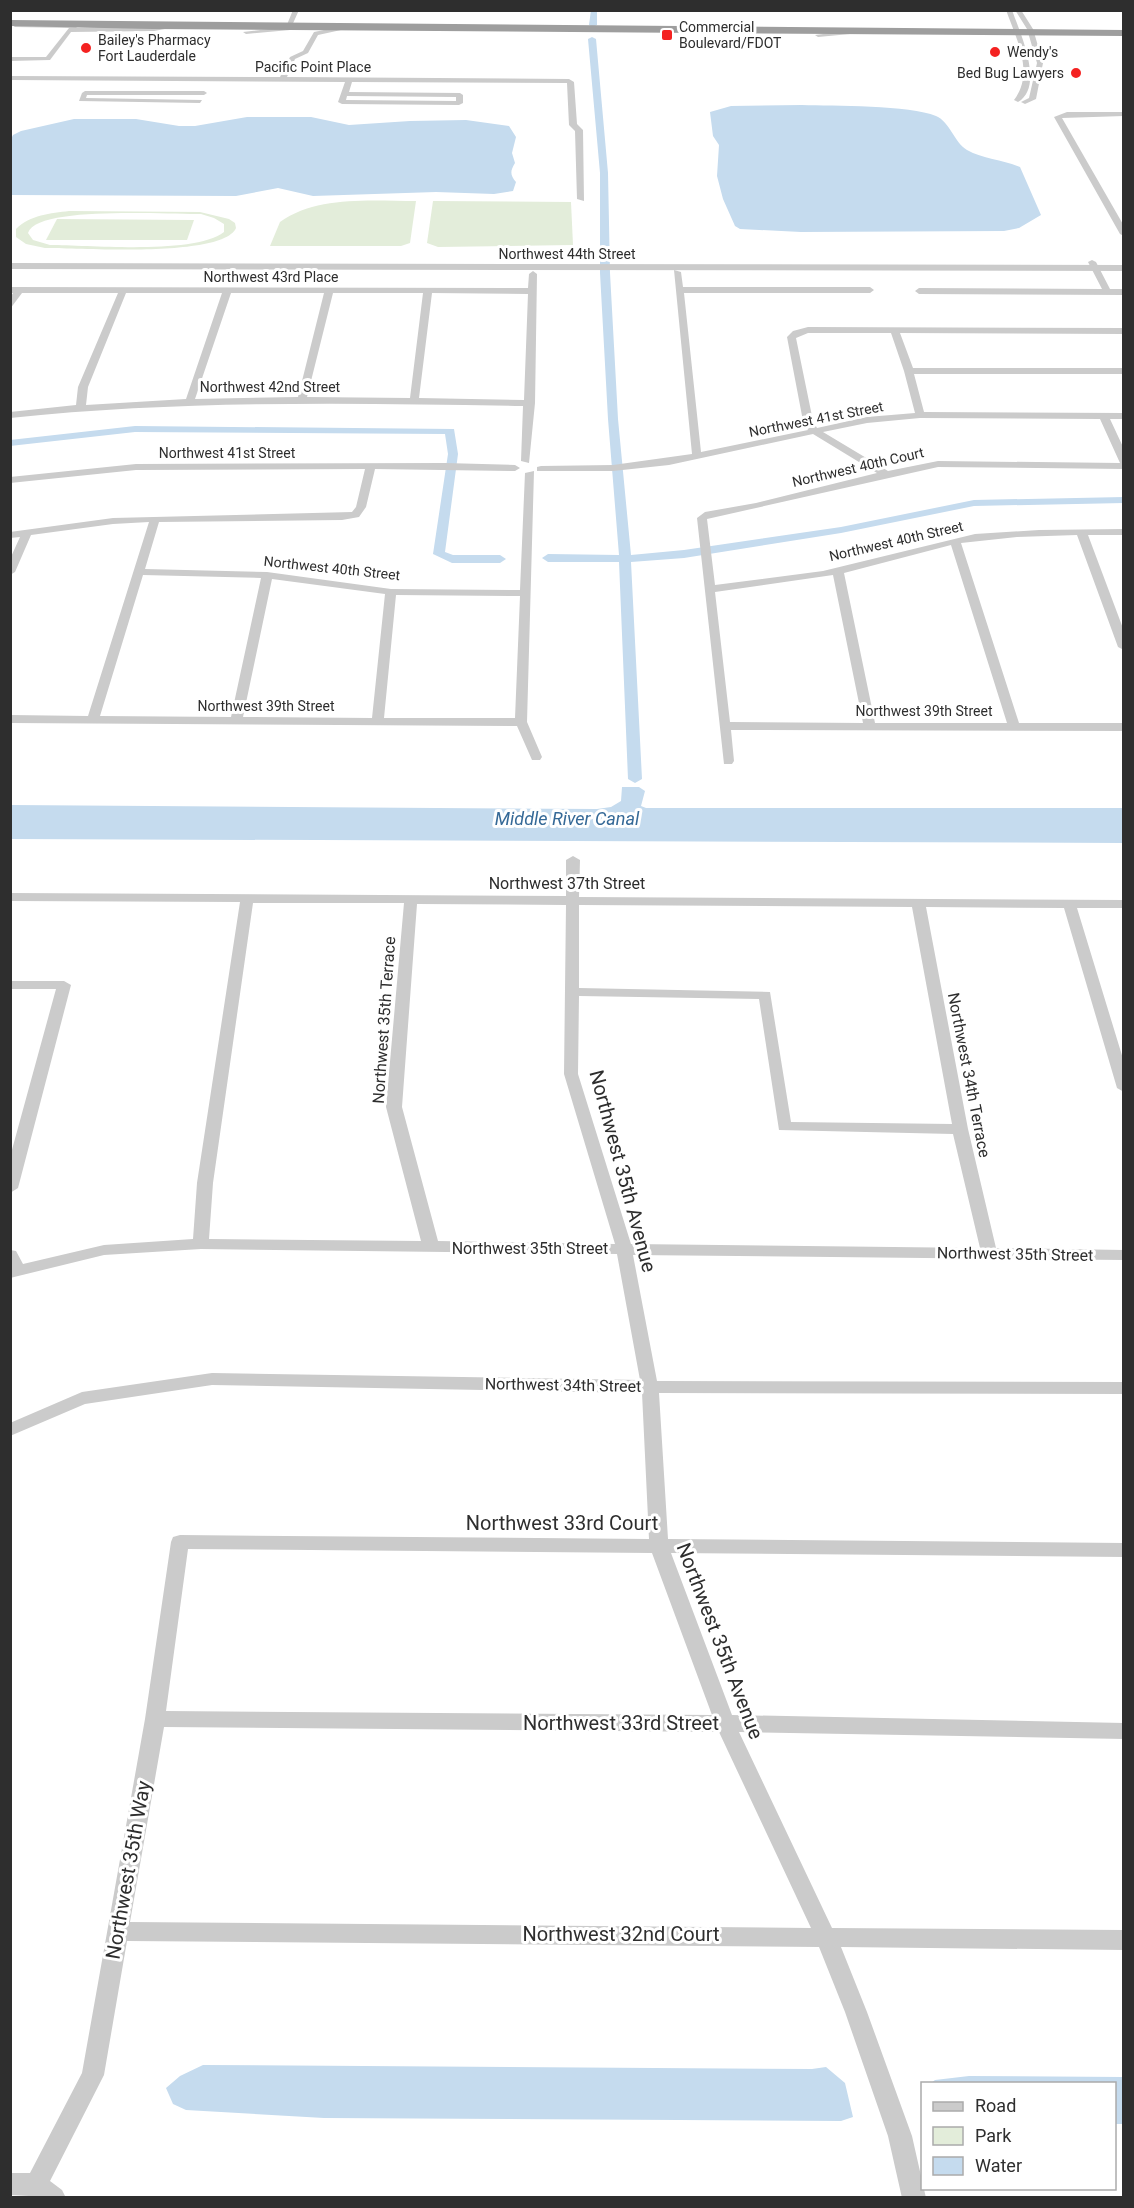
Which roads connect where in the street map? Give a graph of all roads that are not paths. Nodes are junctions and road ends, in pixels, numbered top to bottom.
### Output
1 (296, 10) edge
2 (1009, 10) edge
3 (1018, 10) edge
4 (10, 26) edge
5 (168, 27) junction
6 (291, 27) junction
7 (366, 28) junction
8 (69, 30) junction
9 (246, 32) junction
10 (316, 33) junction
11 (818, 33) junction
12 (1124, 33) edge
13 (1018, 34) junction
14 (1031, 34) junction
15 (1124, 38) edge
16 (10, 59) edge
17 (10, 78) edge
18 (211, 79) junction
19 (283, 79) junction
20 (349, 80) junction
21 (204, 93) junction
22 (344, 94) junction
23 (1124, 114) edge
24 (581, 199) dead end
25 (1124, 234) edge
26 (10, 260) edge
27 (1124, 262) edge
28 (582, 264) junction
29 (1094, 265) junction
30 (10, 266) edge
31 (681, 267) junction
32 (1124, 268) edge
33 (533, 274) dead end
34 (15, 290) edge
35 (123, 290) junction
36 (870, 290) dead end
37 (227, 291) junction
38 (329, 291) junction
39 (428, 291) junction
40 (532, 291) junction
41 (681, 291) junction
42 (919, 291) dead end
43 (1107, 291) junction
44 (1124, 291) edge
45 (10, 307) edge
46 (895, 331) junction
47 (1124, 331) edge
48 (909, 370) junction
49 (1124, 371) edge
50 (190, 400) junction
51 (302, 400) junction
52 (414, 401) junction
53 (530, 403) junction
54 (81, 406) junction
55 (10, 415) edge
56 (920, 415) junction
57 (1104, 416) junction
58 (1124, 416) edge
59 (814, 431) junction
60 (697, 456) junction
61 (1124, 463) edge
62 (371, 466) junction
63 (528, 467) junction
64 (886, 474) junction
65 (10, 480) edge
66 (155, 519) junction
67 (27, 532) junction
68 (1081, 532) junction
69 (1124, 532) edge
70 (10, 535) edge
71 (955, 541) junction
72 (838, 571) junction
73 (10, 572) edge
74 (137, 572) junction
75 (267, 575) junction
76 (711, 589) junction
77 (391, 592) junction
78 (524, 592) junction
79 (1124, 648) edge
80 (10, 720) edge
81 (93, 720) junction
82 (236, 721) junction
83 (378, 722) junction
84 (521, 722) junction
85 (725, 726) junction
86 (870, 726) junction
87 (1014, 726) junction
88 (1124, 727) edge
89 (536, 757) dead end
90 (728, 761) dead end
91 (573, 860) dead end
92 (10, 897) edge
93 (247, 897) junction
94 (411, 898) junction
95 (572, 900) junction
96 (918, 902) junction
97 (1069, 903) junction
98 (1124, 904) edge
99 (10, 985) edge
100 (572, 992) junction
101 (1124, 1088) edge
102 (960, 1129) junction
103 (10, 1188) edge
104 (201, 1244) junction
105 (431, 1247) junction
106 (624, 1248) junction
107 (988, 1254) junction
108 (1124, 1254) edge
109 (13, 1266) edge
110 (650, 1387) junction
111 (1124, 1388) edge
112 (10, 1430) edge
113 (180, 1542) joint
114 (659, 1546) junction
115 (1124, 1550) edge
116 (155, 1719) junction
117 (725, 1724) junction
118 (1124, 1731) edge
119 (118, 1931) junction
120 (825, 1935) junction
121 (1124, 1940) edge
122 (10, 2184) edge
123 (45, 2191) edge
124 (914, 2198) edge

1 - 6 street
2 - 13 street
3 - 14 street
4 - 5 highway
4 - 8 highway
5 - 6 highway
5 - 8 street
6 - 7 highway
6 - 9 street
7 - 10 street
7 - 11 highway
8 - 9 highway
8 - 16 street
9 - 10 highway
10 - 11 highway
10 - 19 street
11 - 13 highway
11 - 13 highway
12 - 14 highway
13 - 14 highway
13 - 14 street
14 - 15 highway
17 - 18 street, Pacific Point Place
18 - 19 street, Pacific Point Place
18 - 21 street
19 - 20 street, Pacific Point Place
20 - 22 street
20 - 24 street, Pacific Point Place
21 - 21 street
22 - 22 street
23 - 25 street
26 - 28 street, Northwest 44th Street
27 - 29 street, Northwest 44th Street
28 - 30 street, Northwest 44th Street
28 - 31 street, Northwest 44th Street
29 - 31 street, Northwest 44th Street
29 - 32 street, Northwest 44th Street
29 - 43 street
31 - 41 street
33 - 40 street
34 - 35 street, Northwest 43rd Place
34 - 45 street
35 - 37 street, Northwest 43rd Place
35 - 54 street
36 - 41 street
37 - 38 street, Northwest 43rd Place
37 - 50 street
38 - 39 street, Northwest 43rd Place
38 - 51 street
39 - 40 street, Northwest 43rd Place
39 - 52 street
40 - 53 street
41 - 60 street
42 - 43 street
43 - 44 street
46 - 47 street
46 - 48 street
46 - 59 street
48 - 49 street
48 - 56 street
50 - 51 street, Northwest 42nd Street
50 - 54 street, Northwest 42nd Street
51 - 52 street, Northwest 42nd Street
52 - 53 street, Northwest 42nd Street
53 - 63 street
54 - 55 street, Northwest 42nd Street
56 - 57 street, Northwest 41st Street
56 - 59 street, Northwest 41st Street
57 - 58 street, Northwest 41st Street
57 - 61 street
59 - 60 street, Northwest 41st Street
59 - 64 street
60 - 63 street, Northwest 41st Street
61 - 64 street, Northwest 40th Court
62 - 63 street, Northwest 41st Street
62 - 65 street, Northwest 41st Street
62 - 66 street
63 - 78 street
64 - 76 street, Northwest 40th Court
66 - 67 street
66 - 74 street
67 - 70 street
67 - 73 street
68 - 69 street, Northwest 40th Street
68 - 71 street, Northwest 40th Street
68 - 79 street
71 - 72 street, Northwest 40th Street
71 - 87 street
72 - 76 street, Northwest 40th Street
72 - 86 street
74 - 75 street, Northwest 40th Street
74 - 81 street
75 - 77 street, Northwest 40th Street
75 - 82 street
76 - 85 street
77 - 78 street, Northwest 40th Street
77 - 83 street
78 - 84 street
80 - 81 street, Northwest 39th Street
81 - 82 street, Northwest 39th Street
82 - 83 street, Northwest 39th Street
83 - 84 street, Northwest 39th Street
84 - 89 street
85 - 86 street, Northwest 39th Street
85 - 90 street
86 - 87 street, Northwest 39th Street
87 - 88 street, Northwest 39th Street
91 - 95 street, Northwest 35th Avenue
92 - 93 street, Northwest 37th Street
93 - 94 street, Northwest 37th Street
93 - 104 street
94 - 95 street, Northwest 37th Street
94 - 105 street, Northwest 35th Terrace
95 - 96 street, Northwest 37th Street
95 - 100 street, Northwest 35th Avenue
96 - 97 street, Northwest 37th Street
96 - 102 street, Northwest 34th Terrace
97 - 98 street, Northwest 37th Street
97 - 101 street
99 - 103 street
100 - 102 street
100 - 106 street, Northwest 35th Avenue
102 - 107 street, Northwest 34th Terrace
104 - 105 street, Northwest 35th Street
104 - 109 street, Northwest 35th Street
105 - 106 street, Northwest 35th Street
106 - 107 street, Northwest 35th Street
106 - 110 street, Northwest 35th Avenue
107 - 108 street, Northwest 35th Street
110 - 111 street, Northwest 34th Street
110 - 112 street, Northwest 34th Street
110 - 114 street, Northwest 35th Avenue
113 - 114 street, Northwest 33rd Court
113 - 116 street, Northwest 35th Way
114 - 115 street, Northwest 33rd Court
114 - 117 street, Northwest 35th Avenue
116 - 117 street, Northwest 33rd Street
116 - 119 street, Northwest 35th Way
117 - 118 street, Northwest 33rd Street
117 - 120 street, Northwest 35th Avenue
119 - 120 street, Northwest 32nd Court
119 - 123 street, Northwest 35th Way
120 - 121 street, Northwest 32nd Court
120 - 124 street, Northwest 35th Avenue
122 - 123 street

